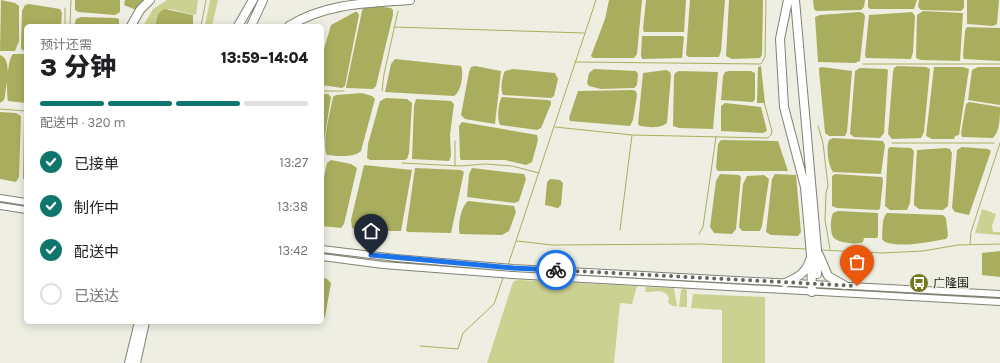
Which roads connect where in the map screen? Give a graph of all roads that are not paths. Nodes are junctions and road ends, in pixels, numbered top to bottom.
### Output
1 (142, 0) edge
2 (150, 0) edge
3 (254, 0) edge
4 (263, 0) edge
5 (409, 0) edge
6 (788, 0) edge
7 (795, 0) edge
8 (127, 24) edge
9 (132, 24) edge
10 (239, 24) edge
11 (245, 24) edge
12 (252, 24) edge
13 (293, 24) edge
14 (0, 198) edge
15 (24, 202) edge
16 (0, 206) edge
17 (24, 210) edge
18 (324, 249) edge
19 (814, 252) junction
20 (324, 257) edge
21 (785, 283) junction
22 (844, 285) junction
23 (815, 288) junction
24 (1000, 294) edge
25 (1000, 302) edge
26 (145, 324) edge
27 (138, 325) edge
28 (129, 363) edge
29 (136, 363) edge

1 - 8 highway
2 - 9 highway
3 - 10 highway
3 - 11 highway
4 - 12 highway
5 - 13 highway
6 - 19 highway
7 - 19 highway
14 - 15 main road
16 - 17 main road
18 - 21 main road
19 - 21 highway
19 - 22 highway
19 - 23 highway
20 - 23 main road
21 - 23 main road
22 - 23 main road
22 - 24 main road
23 - 25 main road
26 - 29 highway
27 - 28 highway

